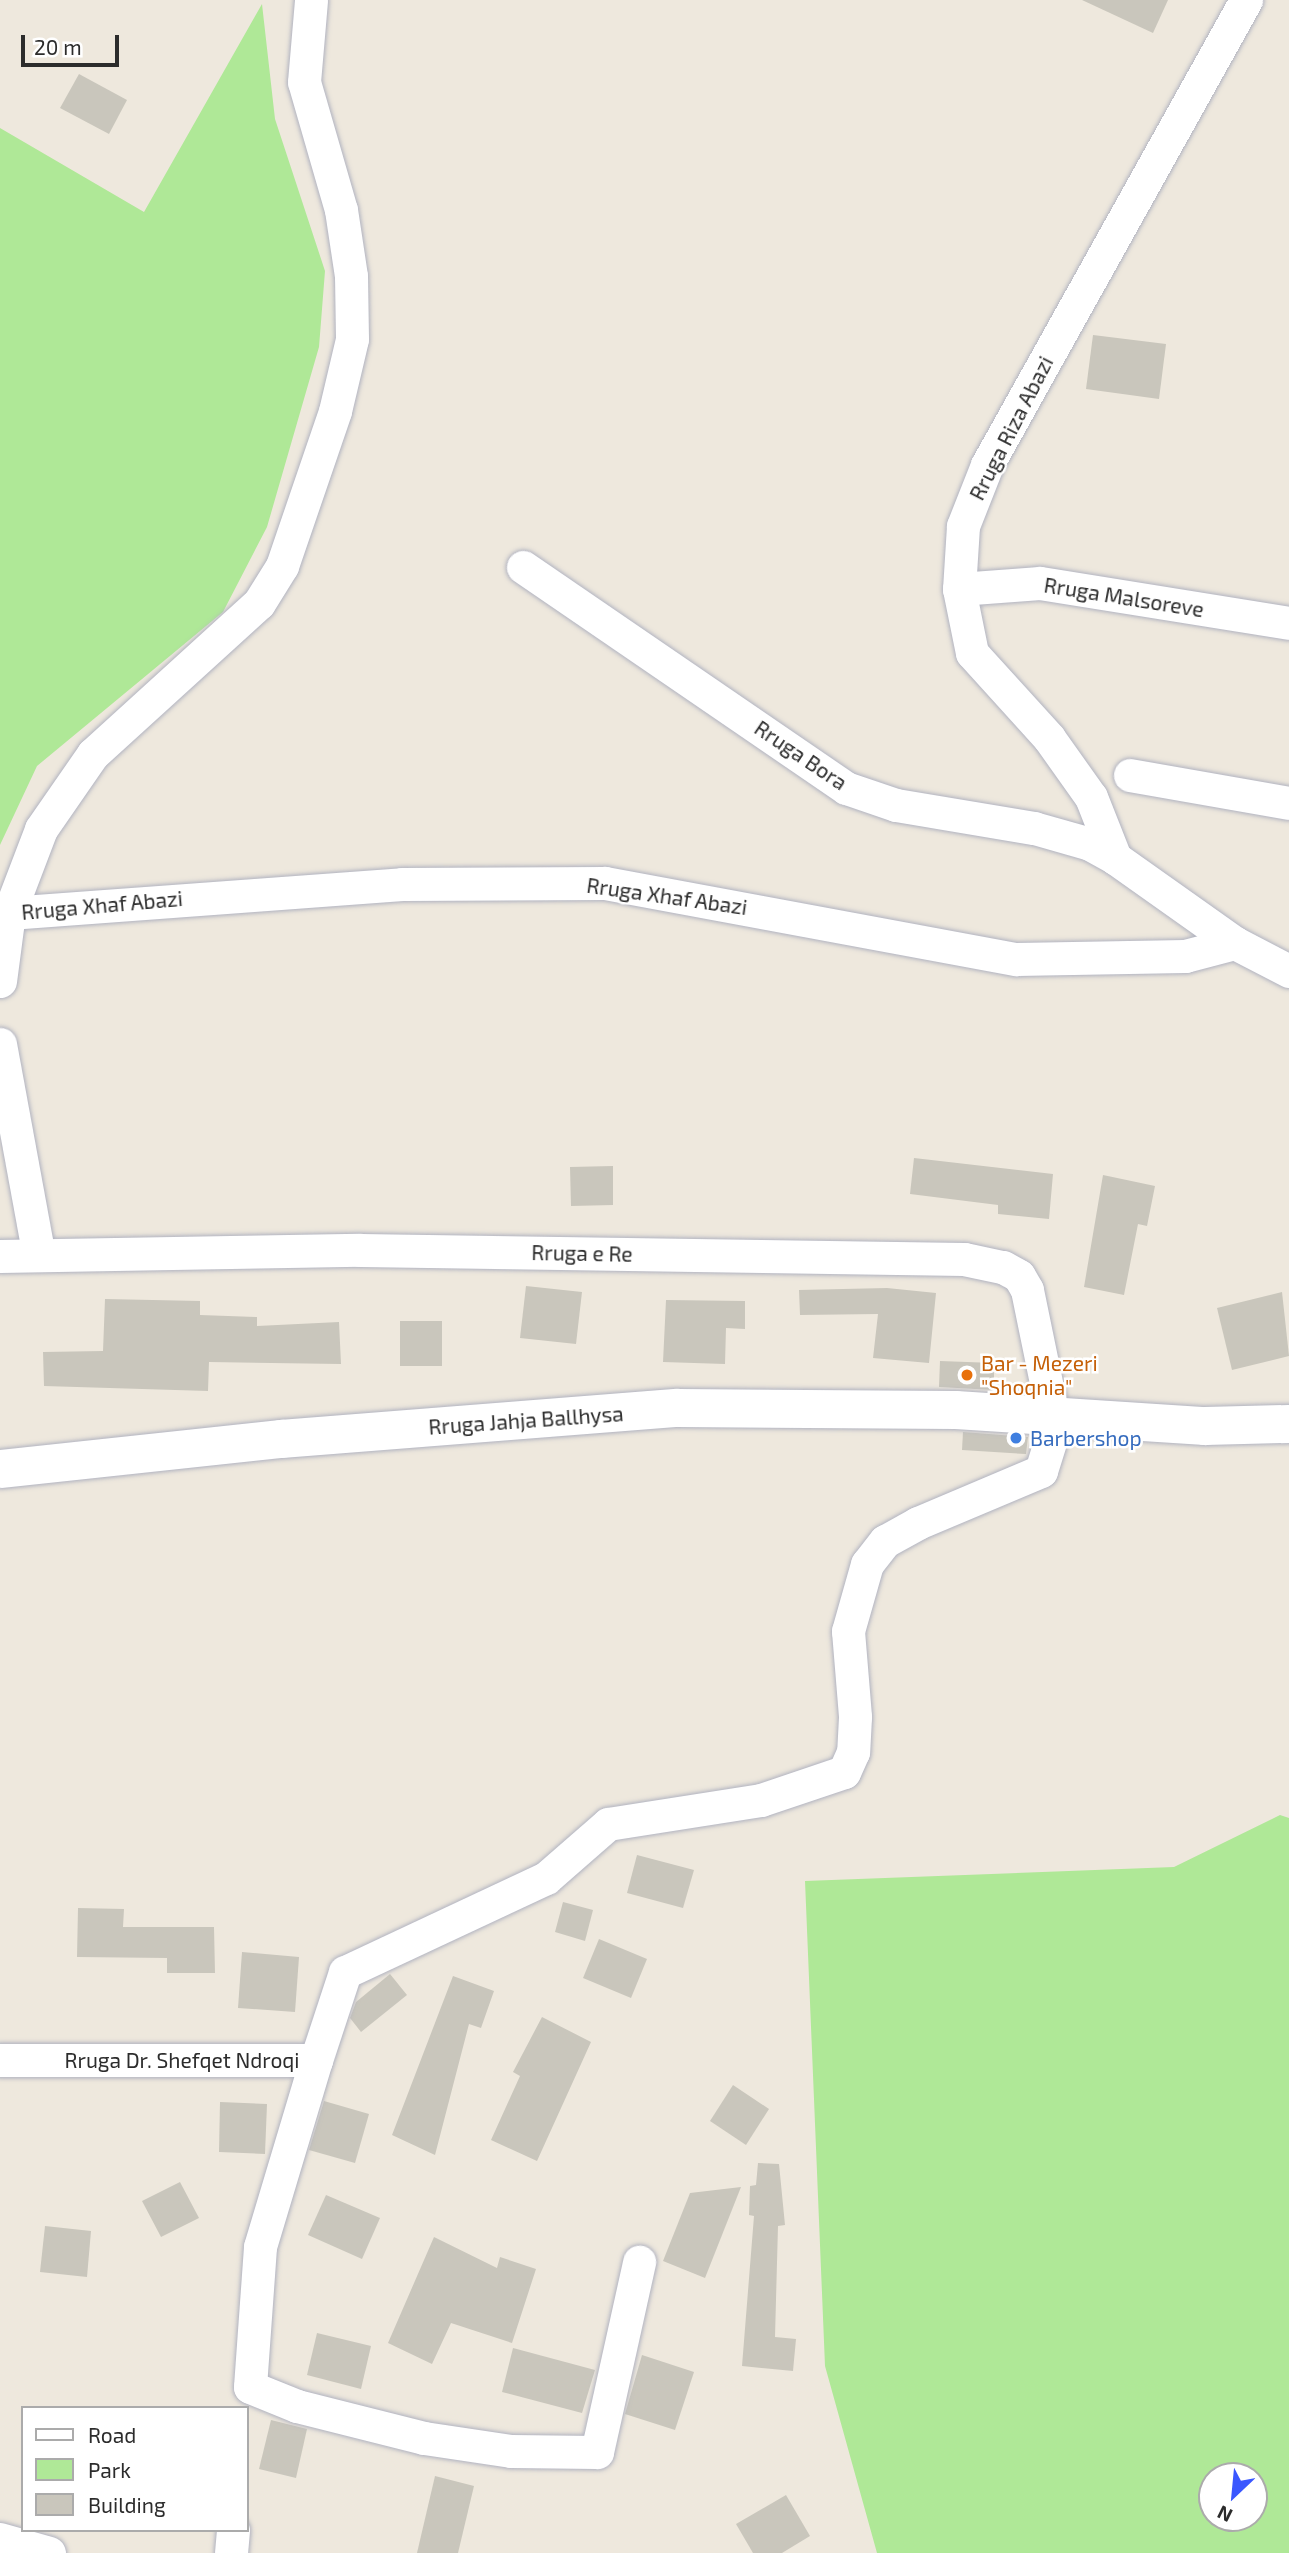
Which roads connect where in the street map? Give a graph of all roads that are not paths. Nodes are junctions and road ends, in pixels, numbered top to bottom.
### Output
1 (311, 0) edge
2 (1246, 0) edge
3 (523, 567) dead end
4 (959, 589) junction
5 (1289, 623) edge
6 (1130, 775) dead end
7 (1289, 803) edge
8 (1115, 858) junction
9 (9, 913) junction
10 (1235, 943) junction
11 (1289, 971) edge
12 (0, 981) edge
13 (0, 1045) edge
14 (38, 1252) junction
15 (0, 1256) edge
16 (1053, 1414) junction
17 (1289, 1424) edge
18 (0, 1469) edge
19 (0, 2060) edge
20 (316, 2060) junction
21 (639, 2262) dead end
22 (248, 2397) edge
23 (233, 2532) edge
24 (0, 2539) edge
25 (49, 2553) edge
26 (231, 2553) edge

1 - 9 street, Rruga Xhaf Abazi
2 - 4 street, Rruga Riza Abazi
3 - 8 street, Rruga Bora
4 - 5 street, Rruga Malsoreve
4 - 8 street, Rruga Riza Abazi
6 - 7 street
8 - 10 street
9 - 10 street, Rruga Xhaf Abazi
9 - 12 street, Rruga Xhaf Abazi
10 - 11 street
13 - 14 street
14 - 15 street, Rruga e Re
14 - 16 street, Rruga e Re
16 - 17 main road
16 - 18 main road, Rruga Jahja Ballhysa
16 - 20 street, Rruga Dr. Shefqet Ndroqi
19 - 20 street, Rruga Dr. Shefqet Ndroqi
20 - 22 street
21 - 22 street
23 - 26 street
24 - 25 street

